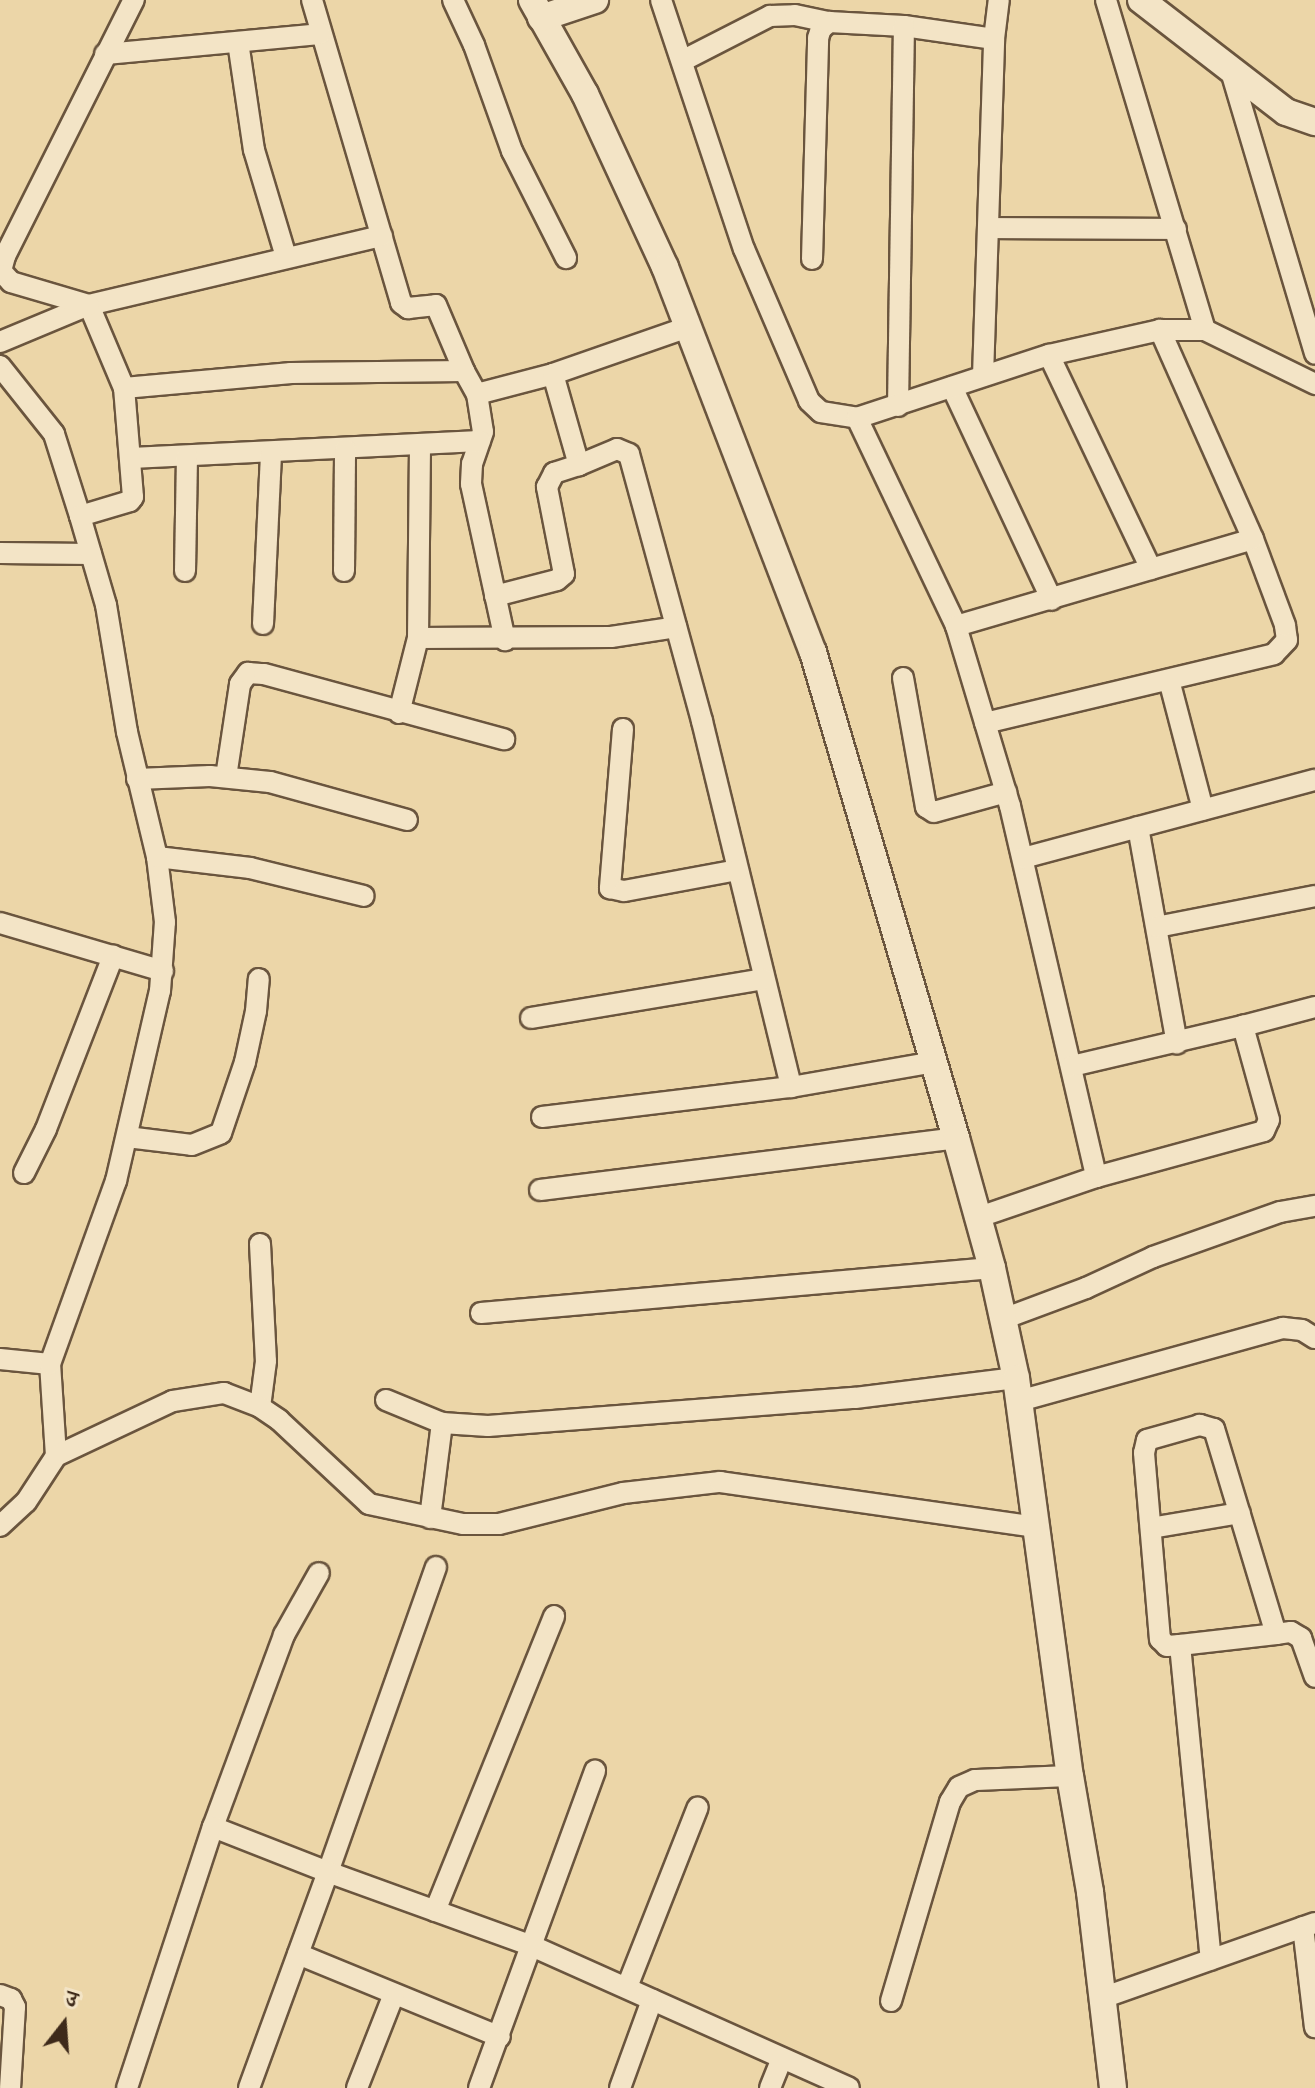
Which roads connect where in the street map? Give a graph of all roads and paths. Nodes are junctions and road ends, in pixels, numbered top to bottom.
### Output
1 (134, 0) edge
2 (312, 0) edge
3 (453, 0) edge
4 (595, 0) edge
5 (661, 0) edge
6 (999, 0) edge
7 (1106, 0) edge
8 (1141, 0) edge
9 (536, 9) edge
10 (829, 22) junction
11 (904, 26) junction
12 (320, 34) junction
13 (994, 39) junction
14 (238, 42) junction
15 (105, 54) junction
16 (682, 61) junction
17 (1230, 68) junction
18 (1315, 122) edge
19 (990, 228) junction
20 (1176, 229) junction
21 (382, 236) junction
22 (286, 257) junction
23 (566, 258) dead end
24 (812, 259) dead end
25 (89, 305) junction
26 (688, 327) junction
27 (1160, 330) junction
28 (1205, 330) junction
29 (0, 342) edge
30 (1315, 354) edge
31 (1049, 355) junction
32 (0, 366) edge
33 (464, 371) junction
34 (553, 374) junction
35 (983, 376) junction
36 (1315, 384) edge
37 (952, 387) junction
38 (124, 388) junction
39 (477, 394) junction
40 (898, 406) junction
41 (857, 418) junction
42 (480, 441) junction
43 (420, 445) junction
44 (345, 449) junction
45 (271, 452) junction
46 (187, 456) junction
47 (131, 458) junction
48 (579, 465) junction
49 (80, 516) junction
50 (1253, 539) junction
51 (0, 553) edge
52 (91, 554) junction
53 (1151, 569) junction
54 (185, 571) dead end
55 (344, 571) dead end
56 (495, 596) junction
57 (1052, 600) junction
58 (263, 624) dead end
59 (956, 626) junction
60 (676, 627) junction
61 (418, 638) junction
62 (505, 640) junction
63 (903, 678) dead end
64 (1169, 680) junction
65 (399, 713) junction
66 (985, 723) junction
67 (623, 729) dead end
68 (504, 739) dead end
69 (226, 777) junction
70 (137, 779) junction
71 (1315, 780) edge
72 (1006, 792) junction
73 (1203, 810) junction
74 (407, 820) dead end
75 (1138, 827) junction
76 (157, 857) junction
77 (1023, 858) junction
78 (737, 870) junction
79 (364, 896) dead end
80 (1315, 896) edge
81 (0, 923) edge
82 (1157, 927) junction
83 (113, 956) junction
84 (164, 963) junction
85 (259, 979) dead end
86 (764, 979) junction
87 (1315, 1007) edge
88 (531, 1018) dead end
89 (1243, 1026) junction
90 (1177, 1044) junction
91 (934, 1062) junction
92 (1072, 1066) junction
93 (791, 1087) junction
94 (542, 1117) dead end
95 (127, 1137) junction
96 (956, 1138) junction
97 (24, 1173) dead end
98 (1096, 1177) junction
99 (540, 1190) dead end
100 (1315, 1206) edge
101 (976, 1218) junction
102 (260, 1244) dead end
103 (992, 1268) junction
104 (481, 1313) dead end
105 (1003, 1319) junction
106 (1315, 1338) edge
107 (0, 1359) edge
108 (50, 1364) junction
109 (1018, 1390) junction
110 (386, 1400) dead end
111 (260, 1407) junction
112 (442, 1423) junction
113 (56, 1456) junction
114 (1240, 1513) junction
115 (430, 1518) junction
116 (0, 1526) edge
117 (1037, 1527) junction
118 (1151, 1528) junction
119 (436, 1567) dead end
120 (319, 1573) dead end
121 (554, 1616) dead end
122 (1276, 1634) junction
123 (1180, 1645) junction
124 (1315, 1677) edge
125 (595, 1771) dead end
126 (1070, 1776) junction
127 (698, 1807) dead end
128 (213, 1827) junction
129 (328, 1872) junction
130 (435, 1911) junction
131 (1309, 1925) edge
132 (532, 1946) junction
133 (298, 1954) junction
134 (1211, 1959) junction
135 (627, 1987) junction
136 (394, 1994) junction
137 (0, 1995) edge
138 (1102, 1998) junction
139 (652, 2000) junction
140 (891, 2001) dead end
141 (1315, 2027) edge
142 (500, 2037) junction
143 (782, 2058) junction
144 (10, 2088) edge
145 (127, 2088) edge
146 (249, 2088) edge
147 (357, 2088) edge
148 (479, 2088) edge
149 (620, 2088) edge
150 (770, 2088) edge
151 (849, 2088) edge
152 (1113, 2088) edge

1 - 15 street
2 - 12 street
3 - 23 street
4 - 9 street
5 - 16 street
6 - 13 street
7 - 20 street
8 - 17 street
9 - 26 street
10 - 11 street
10 - 16 street
10 - 24 street
11 - 13 street
11 - 40 street
12 - 14 street
12 - 21 street
13 - 19 street
14 - 15 street
14 - 22 street
15 - 25 street
16 - 41 street
17 - 18 street
17 - 30 street
19 - 20 street
19 - 35 street
20 - 28 street
21 - 22 street
21 - 33 street
22 - 25 street
25 - 29 street
25 - 38 street
26 - 34 street
26 - 91 street
27 - 28 street
27 - 31 street
27 - 50 street
28 - 36 street
31 - 35 street
31 - 53 street
32 - 49 street
33 - 38 street
33 - 39 street
34 - 39 street
34 - 48 street
35 - 37 street
37 - 40 street
37 - 57 street
38 - 47 street
39 - 42 street
40 - 41 street
41 - 59 street
42 - 43 street
42 - 56 street
43 - 44 street
43 - 61 street
44 - 45 street
44 - 55 street
45 - 46 street
45 - 58 street
46 - 47 street
46 - 54 street
47 - 49 street
48 - 56 street
48 - 60 street
49 - 52 street
50 - 53 street
50 - 64 street
51 - 52 street
52 - 70 street
53 - 57 street
56 - 62 street
57 - 59 street
59 - 66 street
60 - 62 street
60 - 78 street
61 - 62 street
61 - 65 street
63 - 72 street
64 - 66 street
64 - 73 street
65 - 68 street
65 - 69 street
66 - 72 street
67 - 78 street
69 - 70 street
69 - 74 street
70 - 76 street
71 - 73 street
72 - 77 street
73 - 75 street
75 - 77 street
75 - 82 street
76 - 79 street
76 - 84 street
77 - 92 street
78 - 86 street
80 - 82 street
81 - 83 street
82 - 90 street
83 - 84 street
83 - 97 street
84 - 95 street
85 - 95 street
86 - 88 street
86 - 93 street
87 - 89 street
89 - 90 street
89 - 98 street
90 - 92 street
91 - 93 street
91 - 96 street
92 - 98 street
93 - 94 street
95 - 108 street
96 - 99 street
96 - 101 street
98 - 101 street
100 - 105 street
101 - 103 street
102 - 111 street
103 - 104 street
103 - 105 street
105 - 109 street
106 - 109 street
107 - 108 street
108 - 113 street
109 - 112 street
109 - 117 street
110 - 112 street
111 - 113 street
111 - 115 street
112 - 115 street
113 - 116 street
114 - 118 street
114 - 118 street
114 - 122 street
115 - 117 street
117 - 126 street
118 - 123 street
119 - 129 street
120 - 128 street
121 - 130 street
122 - 123 street
122 - 124 street
123 - 134 street
125 - 132 street
126 - 138 street
126 - 140 street
127 - 135 street
128 - 129 street
128 - 145 street
129 - 130 street
129 - 133 street
130 - 132 street
131 - 134 street
131 - 141 street
132 - 135 street
132 - 142 street
133 - 136 street
133 - 146 street
134 - 138 street
135 - 139 street
136 - 142 street
136 - 147 street
137 - 144 street
138 - 152 street
139 - 143 street
139 - 149 street
142 - 148 street
143 - 150 street
143 - 151 street

